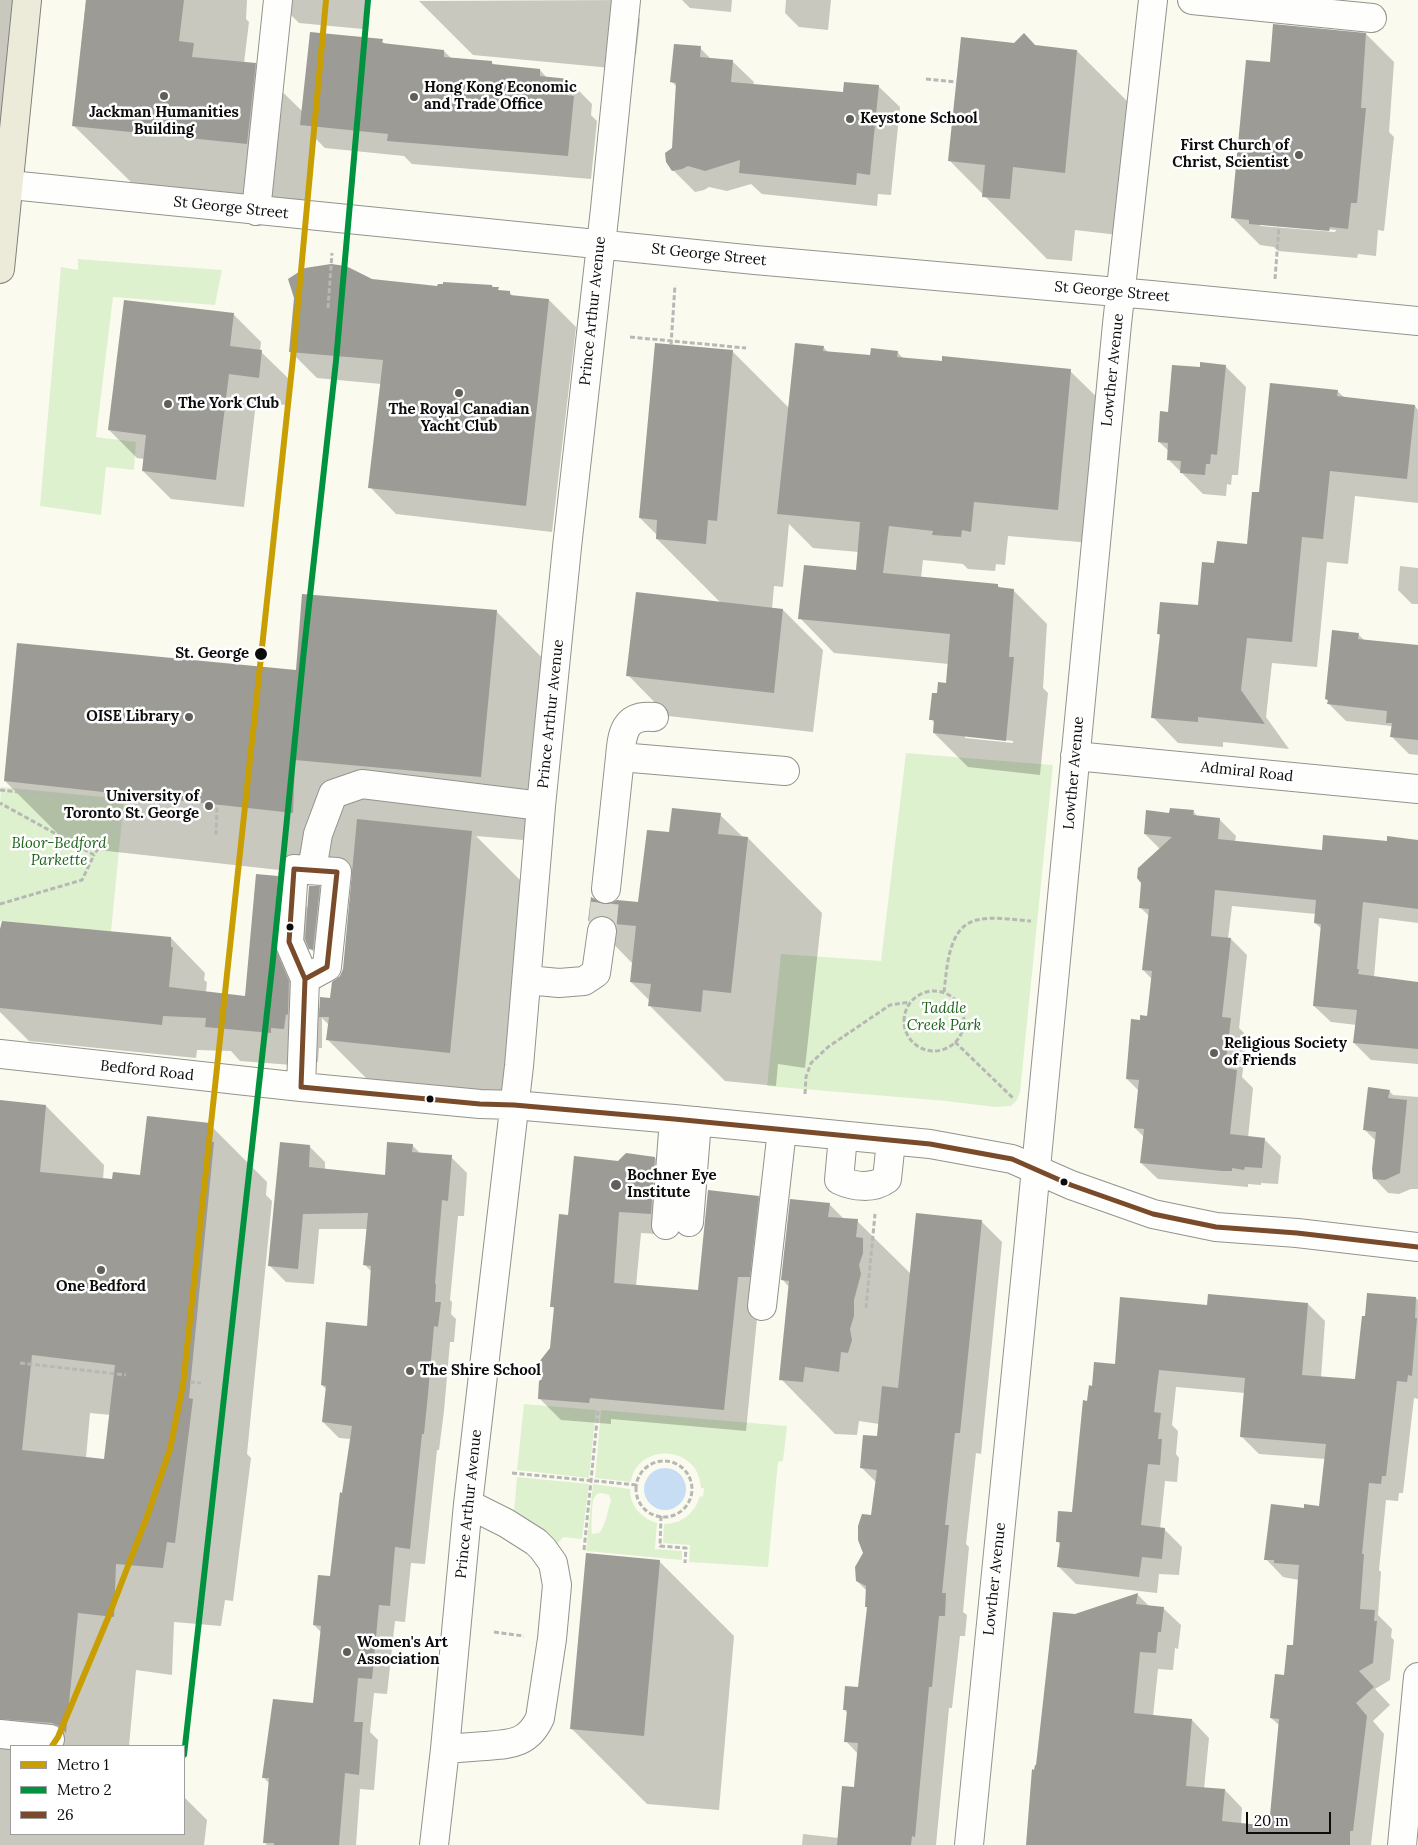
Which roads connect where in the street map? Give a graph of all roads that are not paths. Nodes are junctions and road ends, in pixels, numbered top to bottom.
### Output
1 (27, 0) edge
2 (278, 0) edge
3 (626, 0) edge
4 (1153, 0) edge
5 (1192, 0) edge
6 (1372, 18) dead end
7 (4, 185) edge
8 (256, 211) junction
9 (600, 244) junction
10 (0, 269) edge
11 (1121, 293) junction
12 (1418, 321) edge
13 (654, 717) dead end
14 (1075, 756) junction
15 (620, 757) junction
16 (785, 771) dead end
17 (1418, 789) edge
18 (541, 806) junction
19 (312, 870) junction
20 (606, 889) tunnel mouth
21 (602, 931) tunnel mouth
22 (305, 979) junction
23 (527, 980) junction
24 (0, 1054) edge
25 (301, 1087) junction
26 (514, 1104) junction
27 (686, 1120) junction
28 (782, 1130) junction
29 (842, 1136) junction
30 (891, 1140) junction
31 (1036, 1169) junction
32 (677, 1224) dead end
33 (1418, 1247) edge
34 (762, 1306) dead end
35 (468, 1504) junction
36 (1418, 1677) edge
37 (0, 1734) edge
38 (50, 1739) dead end
39 (445, 1749) junction
40 (434, 1845) edge
41 (969, 1845) edge
42 (1402, 1845) edge

1 - 7 main road
2 - 8 street
3 - 9 street, Prince Arthur Avenue
4 - 11 street, Lowther Avenue
5 - 6 street
7 - 8 street, St George Street
7 - 10 main road
8 - 9 street, St George Street
9 - 11 street, St George Street
9 - 18 street, Prince Arthur Avenue
11 - 12 street, St George Street
11 - 14 street, Lowther Avenue
13 - 15 street
14 - 17 street, Admiral Road
14 - 31 street, Lowther Avenue
15 - 16 street
15 - 20 street
18 - 19 street
18 - 23 street, Prince Arthur Avenue
19 - 22 street
19 - 22 street
21 - 23 street
22 - 25 street
23 - 26 street, Prince Arthur Avenue
24 - 25 street, Bedford Road
25 - 26 street, Bedford Road
26 - 27 street, Bedford Road
26 - 35 street, Prince Arthur Avenue
27 - 28 street, Bedford Road
27 - 32 street
28 - 29 street, Bedford Road
28 - 34 street
29 - 30 street, Bedford Road
29 - 30 street
30 - 31 street, Bedford Road
31 - 33 street, Bedford Road
31 - 41 street, Lowther Avenue
35 - 39 street, Prince Arthur Avenue
35 - 39 street
36 - 42 street
37 - 38 street
39 - 40 street, Prince Arthur Avenue

